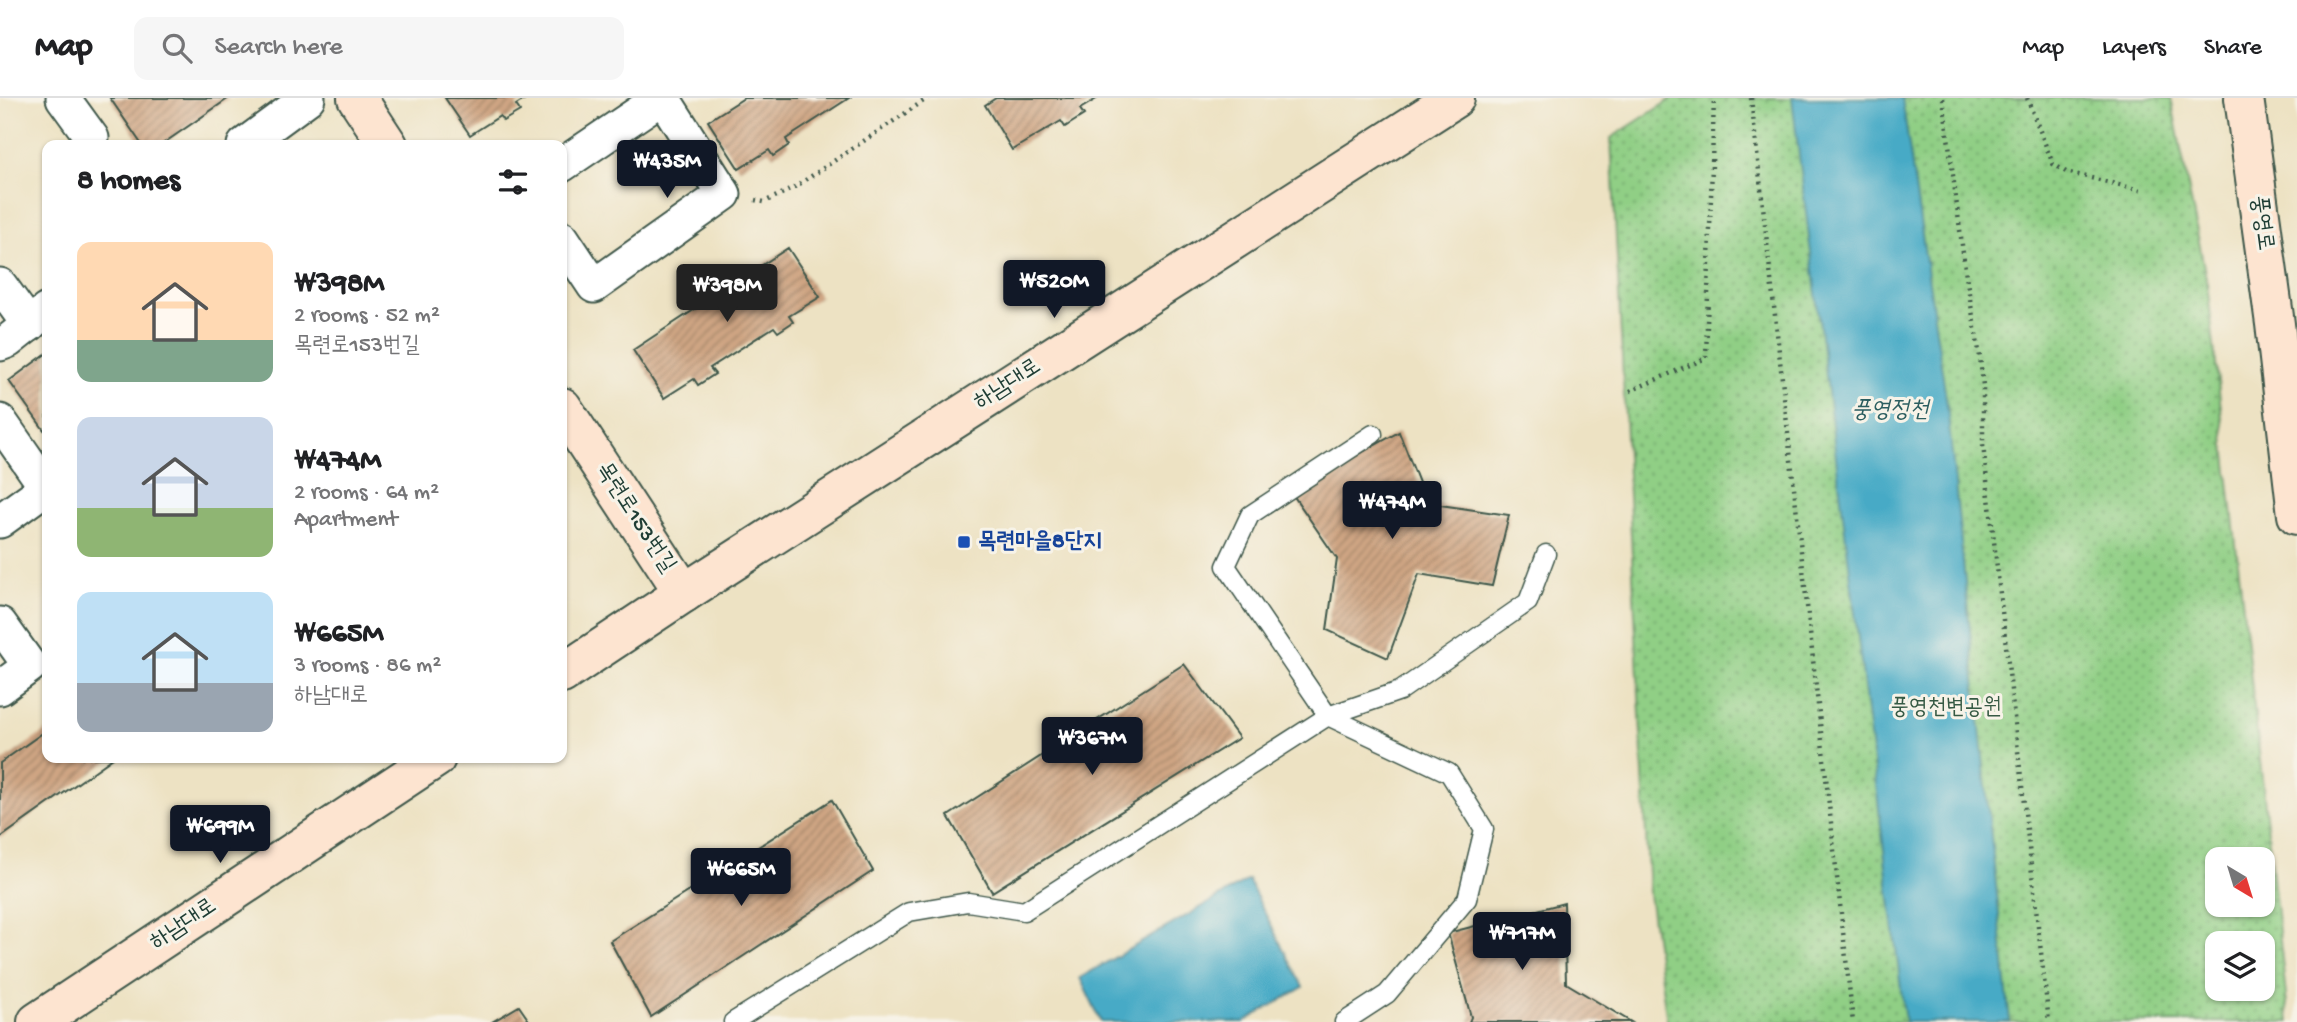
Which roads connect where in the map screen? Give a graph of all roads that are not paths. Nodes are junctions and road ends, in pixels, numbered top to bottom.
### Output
1 (63, 98) edge
2 (308, 98) edge
3 (357, 98) edge
4 (662, 98) edge
5 (1455, 98) edge
6 (2244, 98) edge
7 (92, 138) dead end
8 (251, 140) edge
9 (385, 140) edge
10 (567, 162) edge
11 (567, 246) edge
12 (0, 285) edge
13 (38, 318) edge
14 (2286, 323) edge
15 (0, 344) edge
16 (567, 415) edge
17 (0, 421) edge
18 (1373, 434) dead end
19 (42, 480) edge
20 (42, 491) edge
21 (2297, 515) edge
22 (0, 521) edge
23 (1546, 554) dead end
24 (684, 593) junction
25 (0, 624) edge
26 (567, 671) edge
27 (0, 688) edge
28 (1328, 716) junction
29 (428, 763) edge
30 (37, 1022) edge
31 (733, 1022) edge
32 (1344, 1022) edge

1 - 7 street
2 - 8 street
3 - 9 main road
4 - 10 street
4 - 11 street
5 - 24 main road, 하남대로
6 - 14 main road, 풍영로
12 - 13 street
13 - 15 street
14 - 21 main road, 풍영로
16 - 24 main road, 목련로153번길
17 - 19 street
18 - 28 lane
20 - 22 street
23 - 28 lane
24 - 26 main road, 하남대로
25 - 27 street
28 - 31 lane
28 - 32 lane
29 - 30 main road, 하남대로

